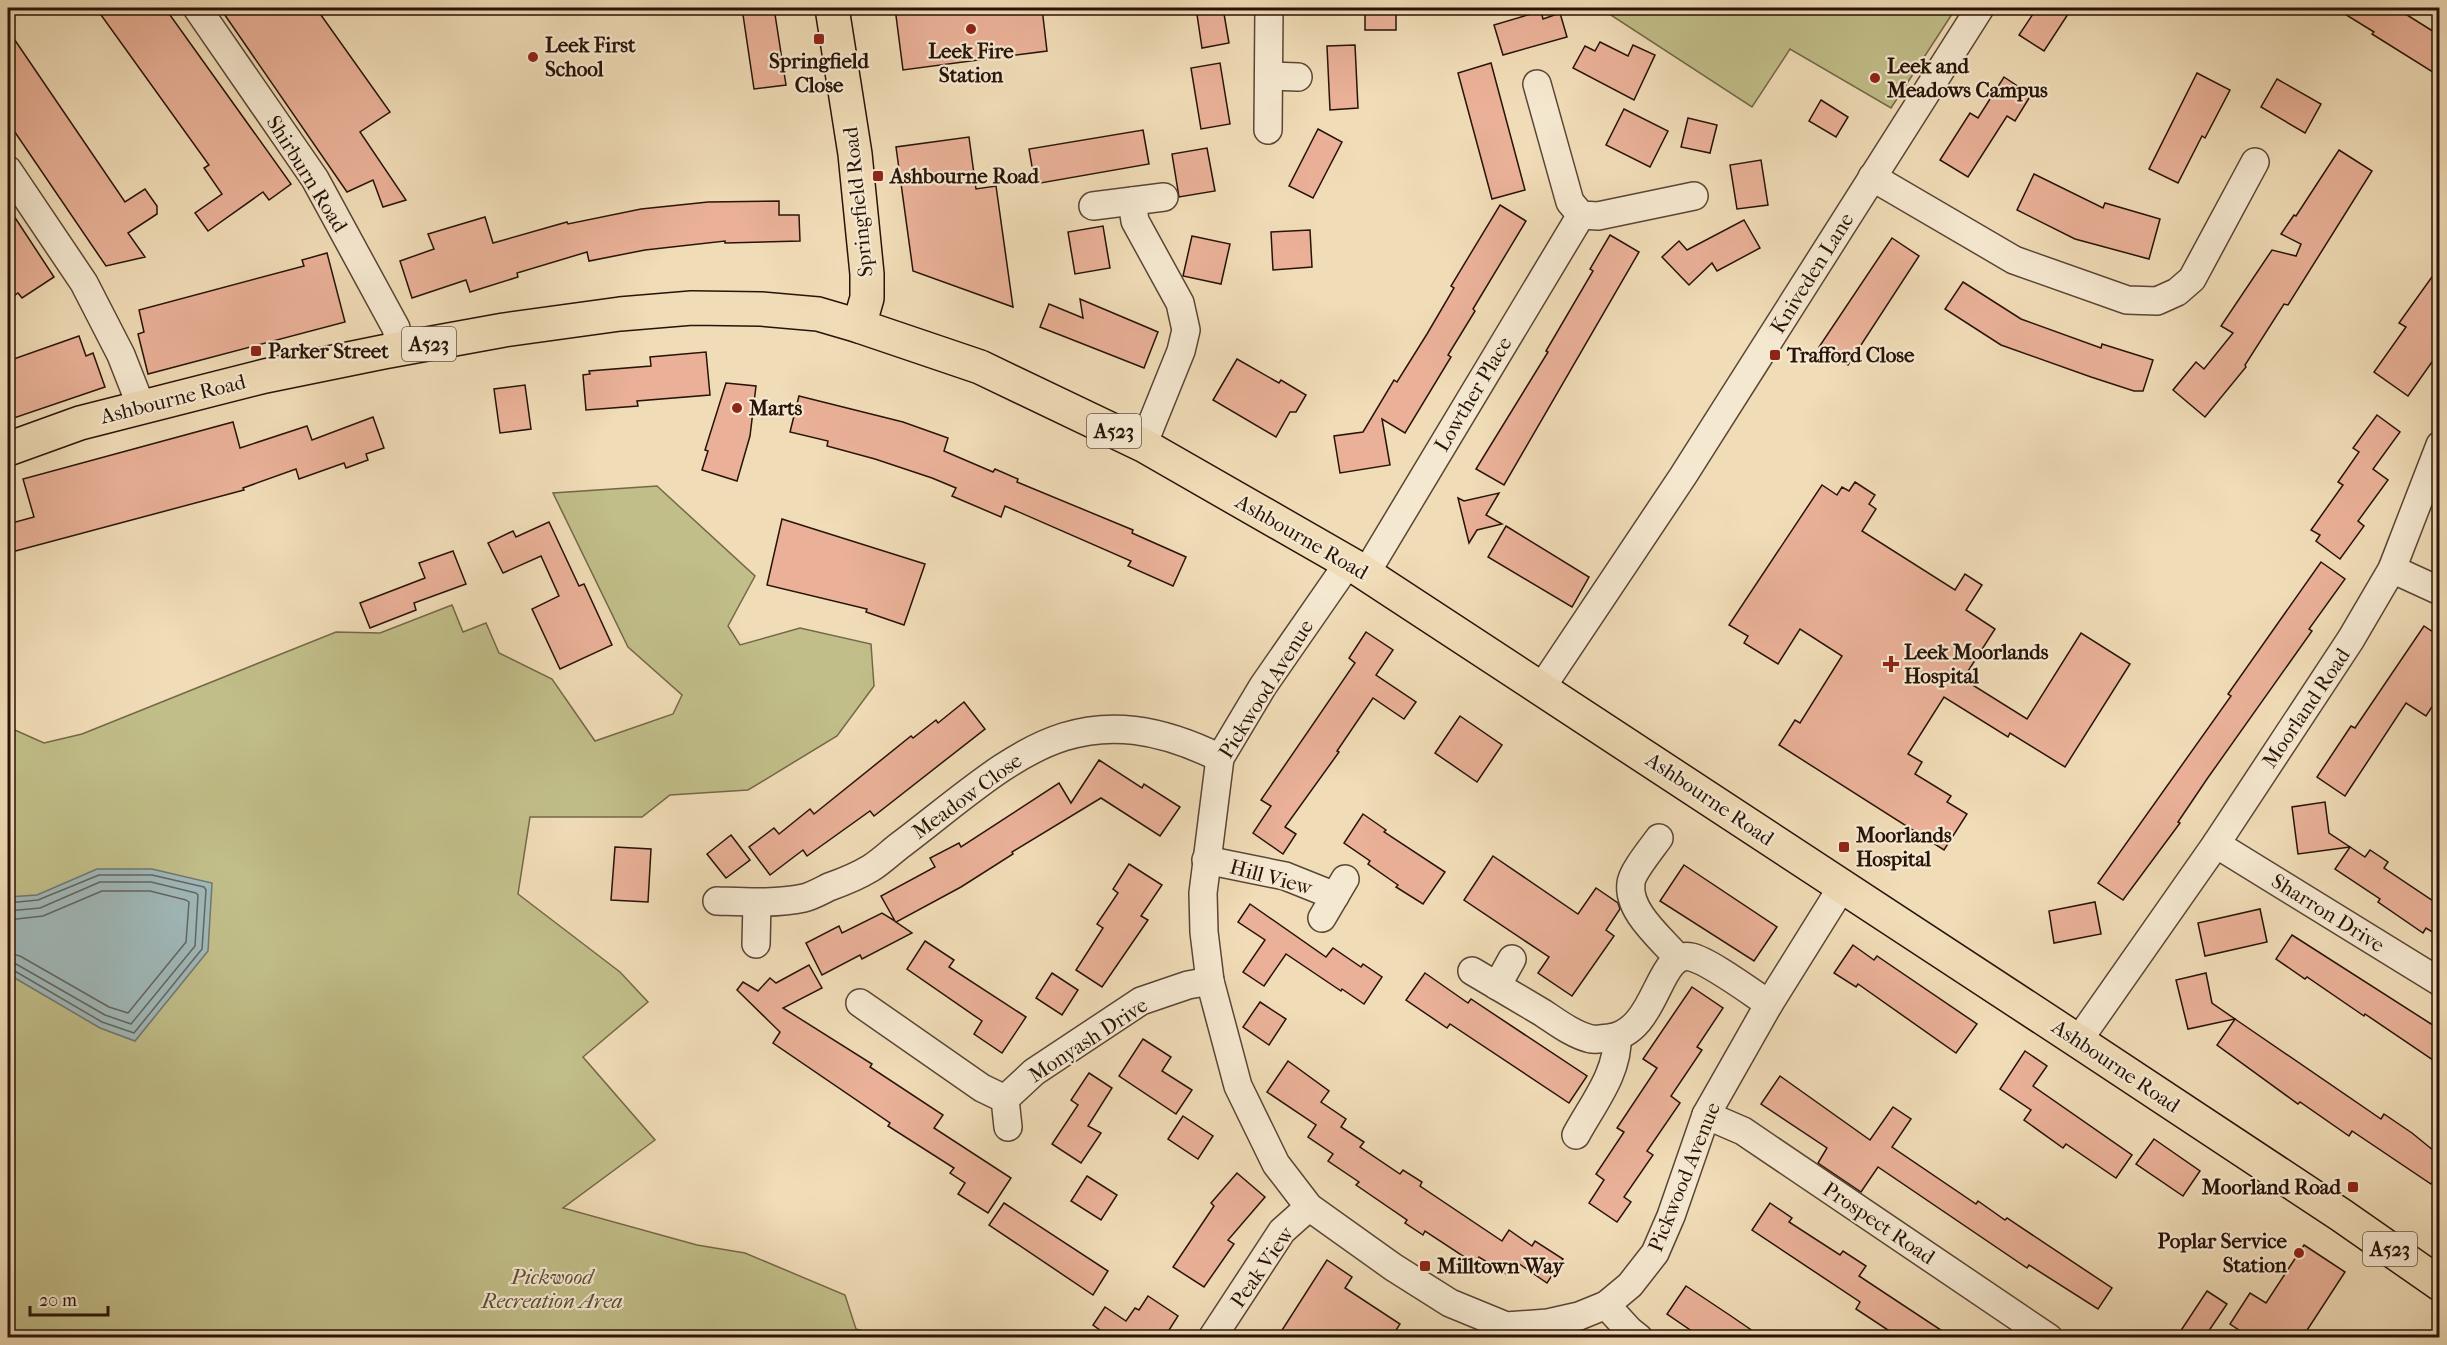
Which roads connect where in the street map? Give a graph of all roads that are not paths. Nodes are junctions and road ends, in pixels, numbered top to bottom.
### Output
1 (197, 8) edge
2 (832, 8) edge
3 (1269, 8) edge
4 (1980, 8) edge
5 (1270, 76) junction
6 (1298, 77) dead end
7 (1538, 84) dead end
8 (1268, 130) dead end
9 (2254, 162) dead end
10 (8, 170) edge
11 (1872, 177) junction
12 (1694, 196) dead end
13 (1164, 197) dead end
14 (1132, 201) junction
15 (1093, 206) dead end
16 (1581, 215) junction
17 (859, 326) junction
18 (400, 349) junction
19 (141, 406) junction
20 (1143, 445) junction
21 (2439, 445) edge
22 (8, 449) edge
23 (1357, 568) junction
24 (2392, 569) junction
25 (2439, 591) edge
26 (1542, 687) junction
27 (1220, 758) junction
28 (1659, 838) dead end
29 (2216, 844) junction
30 (1206, 860) junction
31 (1842, 887) junction
32 (1334, 898) dead end
33 (717, 901) dead end
34 (757, 903) junction
35 (756, 944) dead end
36 (1678, 958) junction
37 (1512, 959) dead end
38 (1472, 970) dead end
39 (1210, 981) junction
40 (2439, 982) edge
41 (1497, 986) junction
42 (1769, 1004) junction
43 (879, 1005) dead end
44 (1617, 1037) junction
45 (2078, 1041) junction
46 (1005, 1099) junction
47 (1706, 1116) junction
48 (1008, 1127) dead end
49 (1576, 1135) dead end
50 (1309, 1207) junction
51 (2439, 1284) edge
52 (1606, 1305) junction
53 (1506, 1332) edge
54 (1220, 1335) edge
55 (1639, 1338) edge
56 (2049, 1338) edge

1 - 18 street, Shirburn Road
2 - 17 highway, Springfield Road
3 - 5 street
4 - 11 street, Kniveden Lane
5 - 6 street
5 - 8 street
7 - 16 street
9 - 11 street
10 - 19 street
11 - 26 street, Kniveden Lane
12 - 16 street
13 - 14 street
14 - 15 street
14 - 20 street
16 - 23 street, Lowther Place
17 - 18 highway, Ashbourne Road / A523
17 - 20 highway, Ashbourne Road / A523
18 - 19 highway, Ashbourne Road / A523
19 - 22 highway, Ashbourne Road / A523
20 - 23 highway, Ashbourne Road / A523
21 - 24 street, Moorland Road
23 - 26 highway, Ashbourne Road / A523
23 - 27 street, Pickwood Avenue
24 - 25 street
24 - 29 street, Moorland Road
26 - 31 highway, Ashbourne Road / A523
27 - 30 street, Pickwood Avenue
27 - 34 street, Meadow Close
28 - 36 street
29 - 40 street, Sharron Drive
29 - 45 street, Moorland Road
30 - 32 street, Hill View
30 - 39 street, Pickwood Avenue
31 - 42 street, Pickwood Avenue
31 - 45 highway, Ashbourne Road / A523
33 - 34 street, Meadow Close
34 - 35 street
36 - 42 street
36 - 44 street
37 - 41 street
38 - 41 street
39 - 46 street, Monyash Drive
39 - 50 street, Pickwood Avenue
41 - 44 street
42 - 47 street, Pickwood Avenue
43 - 46 street
44 - 49 street
45 - 51 highway, Ashbourne Road / A523
46 - 48 street
47 - 52 street, Pickwood Avenue
47 - 56 street, Prospect Road
50 - 53 street, Pickwood Avenue
50 - 54 street, Peak View
52 - 53 street, Pickwood Avenue
52 - 55 street

